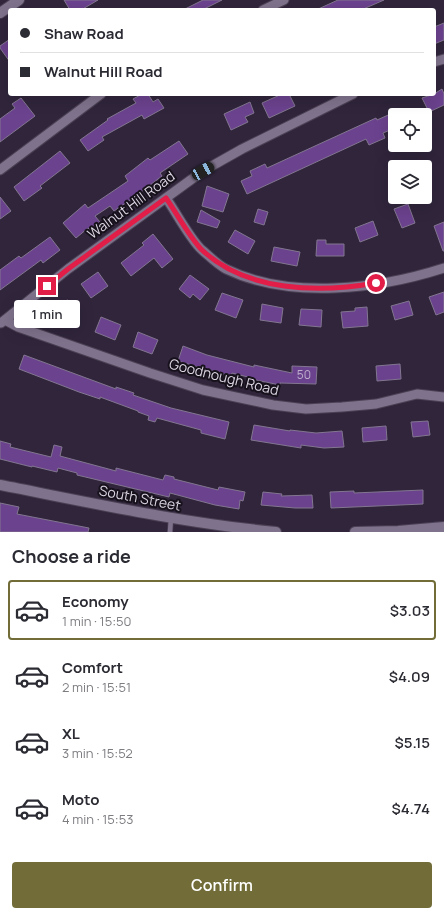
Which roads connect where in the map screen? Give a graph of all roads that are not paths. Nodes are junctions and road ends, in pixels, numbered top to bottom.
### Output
1 (19, 0) edge
2 (284, 0) edge
3 (267, 8) edge
4 (0, 13) edge
5 (98, 96) edge
6 (350, 96) edge
7 (0, 170) edge
8 (166, 198) junction
9 (444, 268) edge
10 (2, 322) edge
11 (444, 397) edge
12 (0, 485) edge
13 (171, 518) junction
14 (444, 526) edge
15 (219, 529) edge
16 (170, 532) edge
17 (276, 532) edge
18 (355, 532) edge

1 - 4 street
2 - 3 street
5 - 7 street
6 - 8 street, Walnut Hill Road
8 - 9 street
8 - 10 street, Walnut Hill Road
10 - 11 street, Goodnough Road
12 - 13 street, South Street
13 - 15 street, South Street
13 - 16 lane
14 - 18 street
15 - 17 street, South Street

